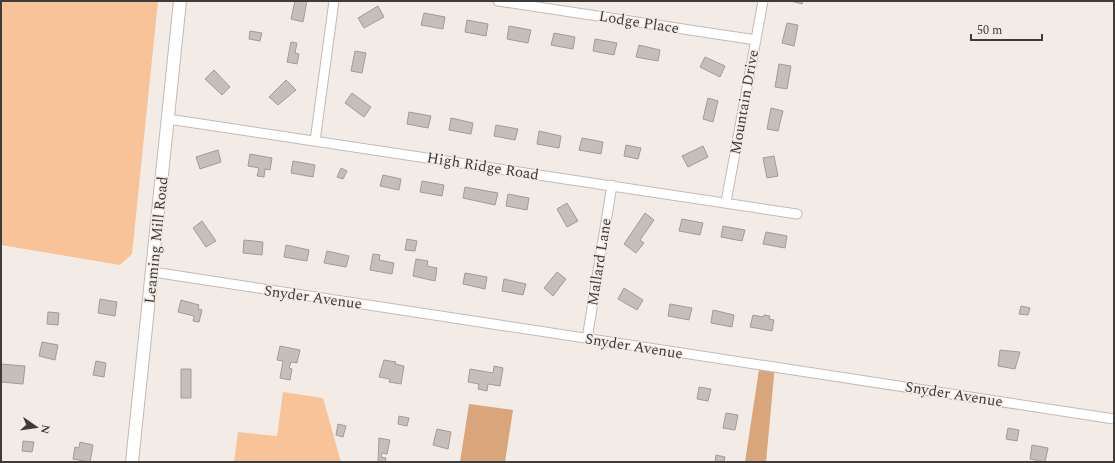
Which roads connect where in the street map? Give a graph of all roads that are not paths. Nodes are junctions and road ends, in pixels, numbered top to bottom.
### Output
1 (180, 1) edge
2 (334, 1) edge
3 (498, 1) edge
4 (763, 1) edge
5 (756, 40) junction
6 (168, 119) junction
7 (315, 141) junction
8 (612, 185) junction
9 (726, 202) junction
10 (797, 214) dead end
11 (153, 272) junction
12 (587, 338) junction
13 (1114, 419) edge
14 (132, 462) edge

1 - 6 street, Leaming Mill Road
2 - 7 street
3 - 5 street, Lodge Place
4 - 5 street, Mountain Drive
5 - 9 street, Mountain Drive
6 - 7 street, High Ridge Road
6 - 11 street, Leaming Mill Road
7 - 8 street, High Ridge Road
8 - 9 street, High Ridge Road
8 - 12 street, Mallard Lane
9 - 10 street, High Ridge Road
11 - 12 street, Snyder Avenue
11 - 14 street, Leaming Mill Road
12 - 13 street, Snyder Avenue

